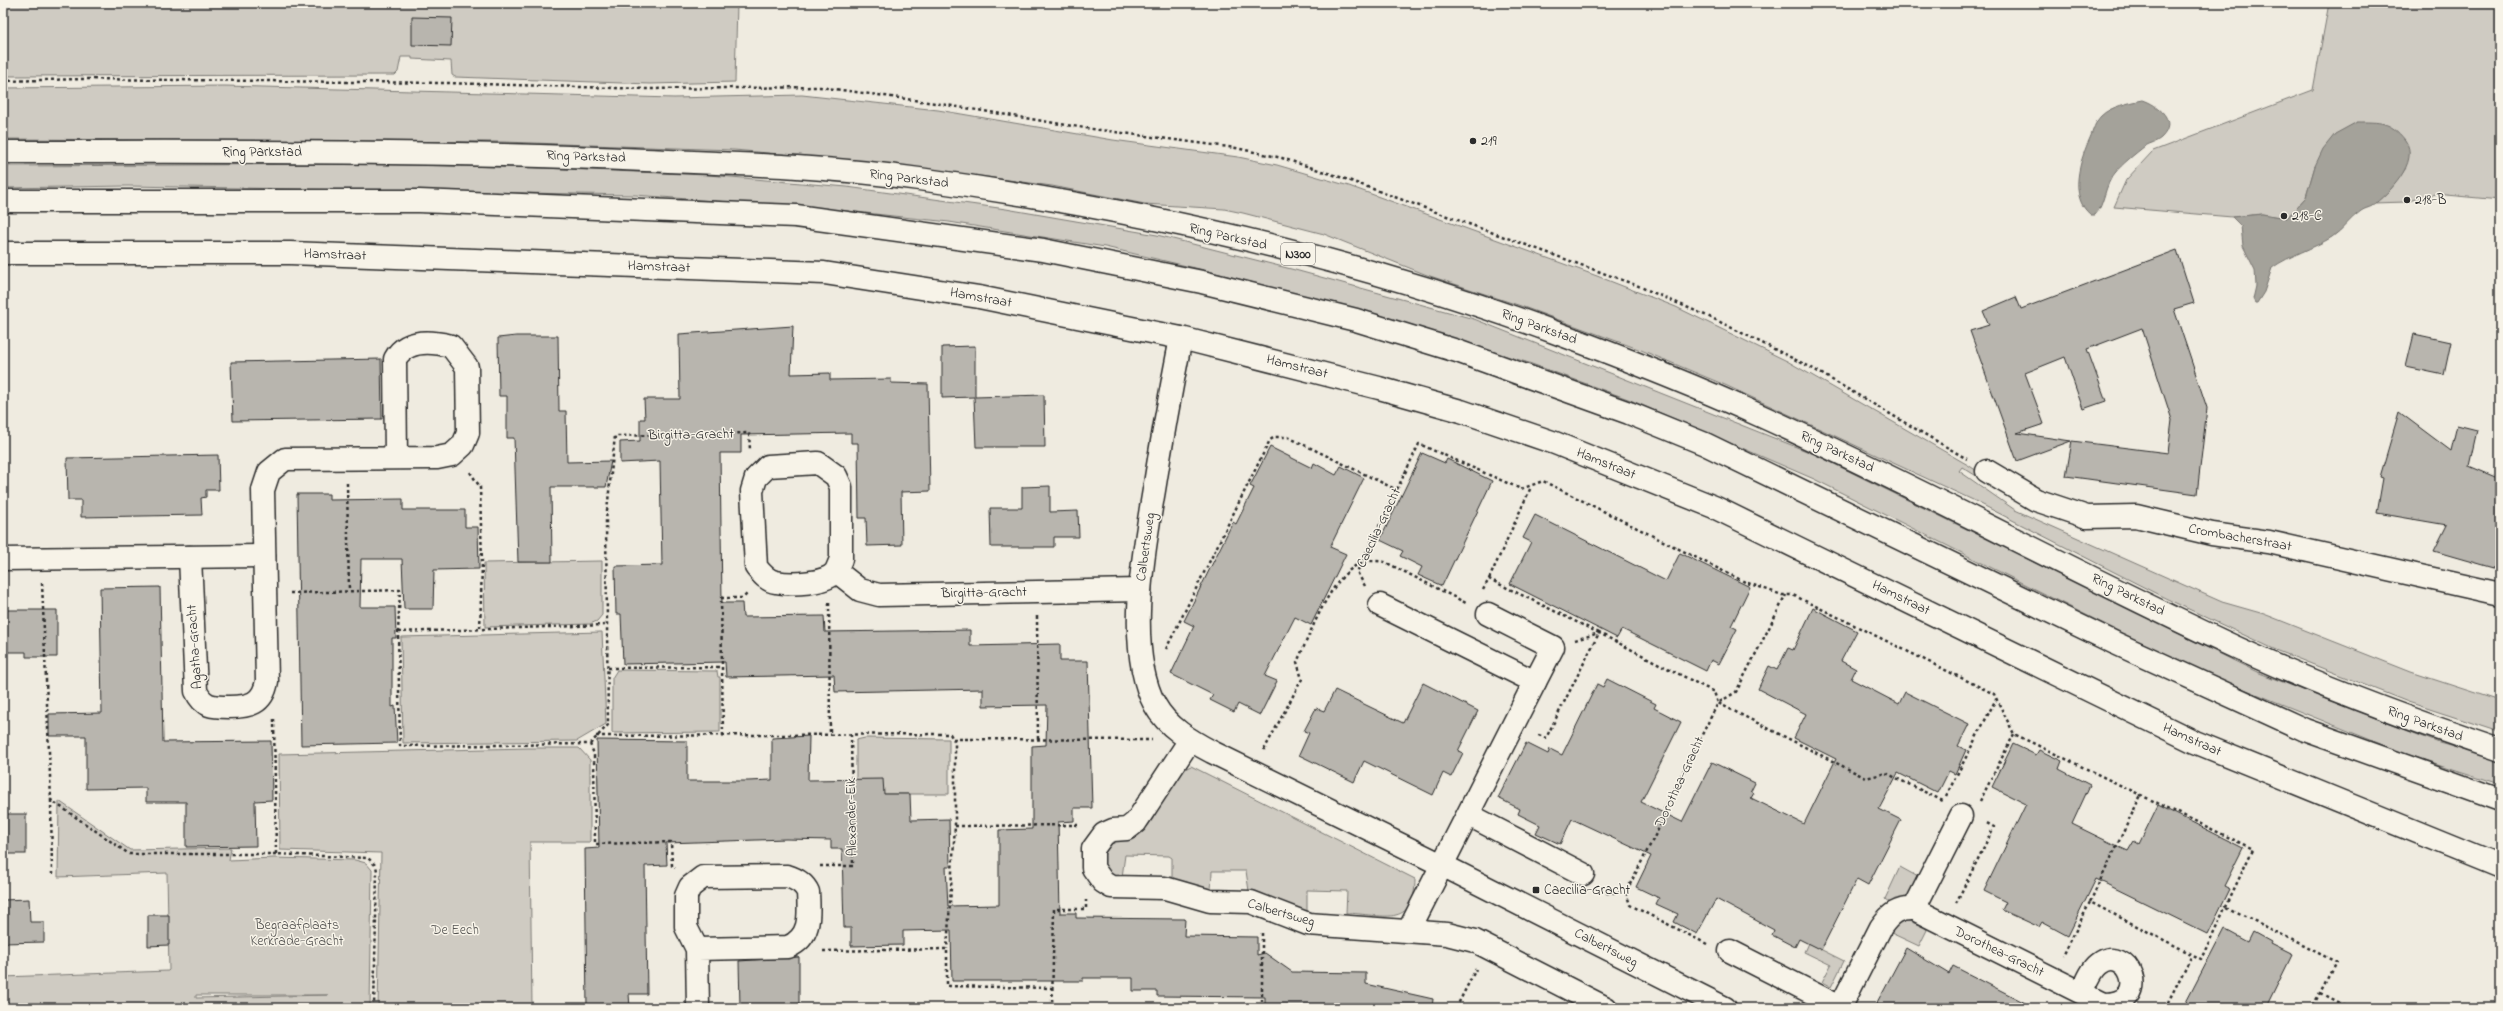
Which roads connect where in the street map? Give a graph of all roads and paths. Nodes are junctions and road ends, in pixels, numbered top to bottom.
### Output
1 (3, 152) edge
2 (3, 201) edge
3 (3, 253) edge
4 (1181, 338) junction
5 (456, 452) junction
6 (396, 458) junction
7 (347, 459) junction
8 (1987, 472) dead end
9 (759, 474) junction
10 (1531, 487) junction
11 (1397, 490) junction
12 (264, 556) junction
13 (190, 557) junction
14 (3, 559) edge
15 (41, 560) junction
16 (762, 575) junction
17 (829, 576) junction
18 (1489, 579) dead end
19 (1140, 590) junction
20 (350, 591) junction
21 (1036, 592) junction
22 (266, 594) junction
23 (2500, 594) edge
24 (1786, 595) junction
25 (1380, 605) joint
26 (1488, 614) dead end
27 (607, 625) junction
28 (480, 630) junction
29 (398, 632) junction
30 (1552, 647) junction
31 (1141, 661) junction
32 (722, 667) junction
33 (608, 668) junction
34 (1535, 682) junction
35 (1996, 699) junction
36 (257, 700) junction
37 (1718, 703) junction
38 (2014, 734) junction
39 (830, 735) junction
40 (851, 735) junction
41 (596, 736) junction
42 (723, 736) junction
43 (953, 739) junction
44 (1190, 740) junction
45 (1038, 741) junction
46 (590, 744) junction
47 (2500, 750) edge
48 (2142, 795) junction
49 (51, 800) junction
50 (2500, 800) edge
51 (1943, 802) junction
52 (1980, 802) dead end
53 (1964, 814) junction
54 (1469, 815) junction
55 (954, 826) junction
56 (1100, 838) junction
57 (276, 854) junction
58 (1444, 866) junction
59 (2500, 866) edge
60 (1093, 868) junction
61 (52, 874) dead end
62 (1583, 874) dead end
63 (693, 883) junction
64 (802, 883) junction
65 (2090, 902) junction
66 (2227, 907) junction
67 (1914, 909) junction
68 (1945, 925) junction
69 (1409, 930) junction
70 (1262, 932) dead end
71 (802, 938) junction
72 (1487, 948) junction
73 (697, 949) junction
74 (947, 949) junction
75 (1730, 951) joint
76 (2192, 955) junction
77 (2052, 978) junction
78 (1053, 988) junction
79 (2082, 993) dead end
80 (2320, 993) junction
81 (1840, 1007) edge
82 (374, 1008) edge
83 (698, 1008) edge
84 (1052, 1008) edge
85 (1262, 1008) edge
86 (1456, 1008) edge
87 (1606, 1008) edge
88 (1725, 1008) edge
89 (2165, 1008) edge
90 (2312, 1008) edge
91 (2349, 1008) edge

1 - 47 main road, Ring Parkstad / N300
2 - 50 main road
3 - 4 main road, Hamstraat
4 - 19 main road, Calbertsweg
4 - 59 main road, Hamstraat
5 - 6 main road
5 - 6 main road
5 - 28 path
6 - 7 main road
7 - 12 main road
7 - 20 path
8 - 23 main road, Crombacherstraat
9 - 16 main road
9 - 17 main road
9 - 27 path, Birgitta-Gracht
10 - 11 path, Caecilia-Gracht
10 - 18 path
10 - 24 path
11 - 25 path, Caecilia-Gracht
11 - 31 path
12 - 13 main road
12 - 22 main road
13 - 15 main road
13 - 36 main road, Agatha-Gracht
14 - 15 main road
15 - 49 path
16 - 17 main road
16 - 32 path
17 - 21 main road, Birgitta-Gracht
17 - 39 path
19 - 21 main road, Birgitta-Gracht
19 - 31 main road, Calbertsweg
20 - 22 path
20 - 29 path
21 - 45 path
22 - 36 main road
24 - 35 path
24 - 37 path
25 - 34 main road
26 - 30 main road
27 - 28 path
27 - 33 path
28 - 29 path
29 - 46 path
30 - 34 main road
30 - 37 path
31 - 44 main road, Calbertsweg
32 - 33 path
32 - 42 path
33 - 41 path
34 - 54 main road
35 - 38 path
35 - 51 path
36 - 57 path
37 - 51 path, Dorothea-Gracht
37 - 75 path, Dorothea-Gracht
38 - 48 path
38 - 52 path
39 - 40 path
39 - 42 path
40 - 43 path
40 - 64 path, Alexander-Eik
41 - 42 path
41 - 46 path
43 - 45 path
43 - 55 path
44 - 45 path
44 - 56 main road
44 - 58 main road, Calbertsweg
46 - 63 path
48 - 65 path, Dorothea-Gracht
48 - 66 path
49 - 57 path
49 - 61 path
51 - 53 path, Dorothea-Gracht
53 - 67 main road
53 - 68 path, Dorothea-Gracht
54 - 58 main road
54 - 62 main road
55 - 56 path
55 - 74 path
56 - 60 main road
57 - 82 path
58 - 69 main road
58 - 88 main road, Calbertsweg
60 - 69 main road, Calbertsweg
60 - 78 path
63 - 64 main road
63 - 73 main road
64 - 71 main road
65 - 76 path
65 - 77 path, Dorothea-Gracht
66 - 76 path
66 - 80 path
67 - 68 main road, Dorothea-Gracht
67 - 81 main road
68 - 77 main road, Dorothea-Gracht
69 - 72 main road, Calbertsweg
70 - 85 path
71 - 73 main road
71 - 74 path
72 - 86 path
72 - 87 main road, Calbertsweg
73 - 83 main road
74 - 78 path
75 - 81 main road
76 - 89 path
77 - 79 main road, Dorothea-Gracht
78 - 84 path
80 - 90 path
80 - 91 path

